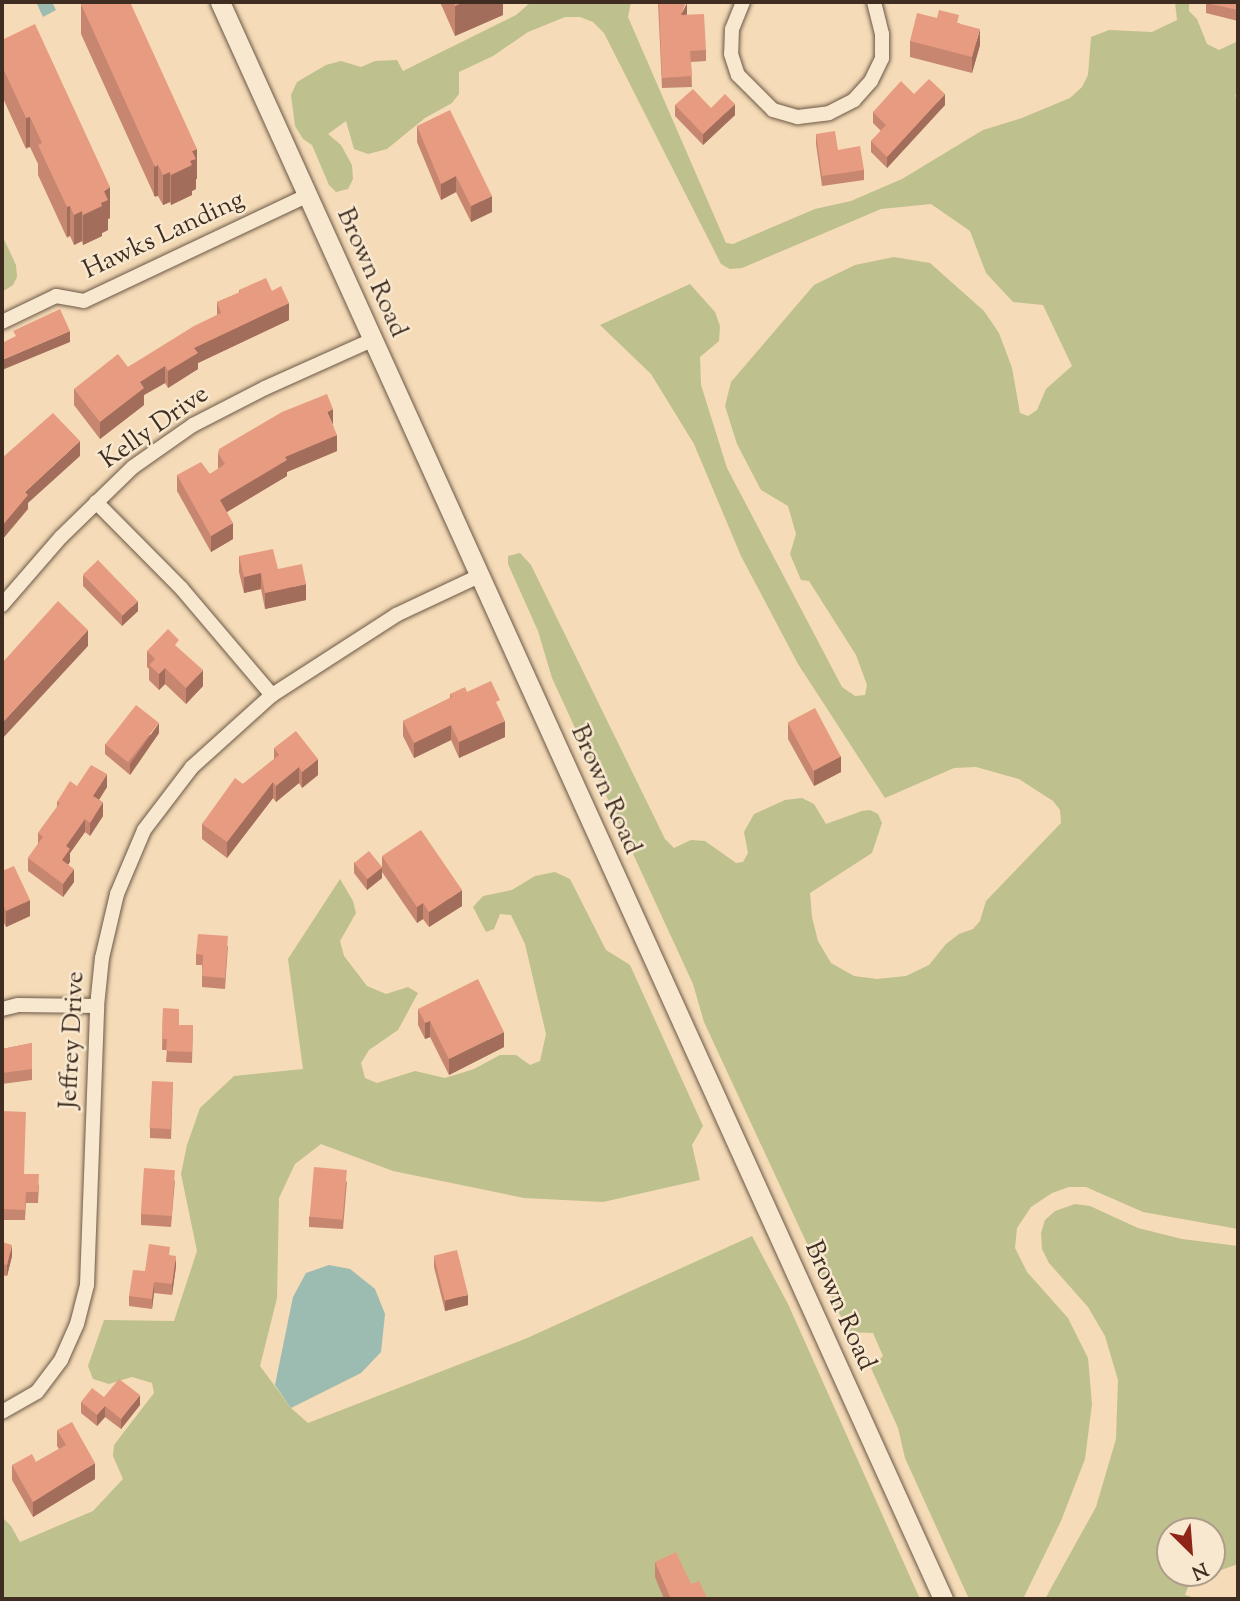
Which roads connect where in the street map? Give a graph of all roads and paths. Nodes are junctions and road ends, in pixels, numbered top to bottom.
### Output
1 (220, 2) edge
2 (743, 2) edge
3 (874, 2) edge
4 (306, 196) junction
5 (2, 322) edge
6 (372, 340) junction
7 (96, 502) junction
8 (479, 576) junction
9 (2, 605) edge
10 (272, 695) junction
11 (97, 1006) junction
12 (2, 1009) edge
13 (2, 1412) edge
14 (943, 1599) edge

1 - 4 street, Brown Road
2 - 3 street
4 - 5 street, Hawks Landing
4 - 6 street, Brown Road
6 - 7 street, Kelly Drive
6 - 8 street, Brown Road
7 - 9 street, Kelly Drive
7 - 10 street
8 - 10 street, Jeffrey Drive
8 - 14 street, Brown Road
10 - 11 street, Jeffrey Drive
11 - 12 street
11 - 13 street, Jeffrey Drive

